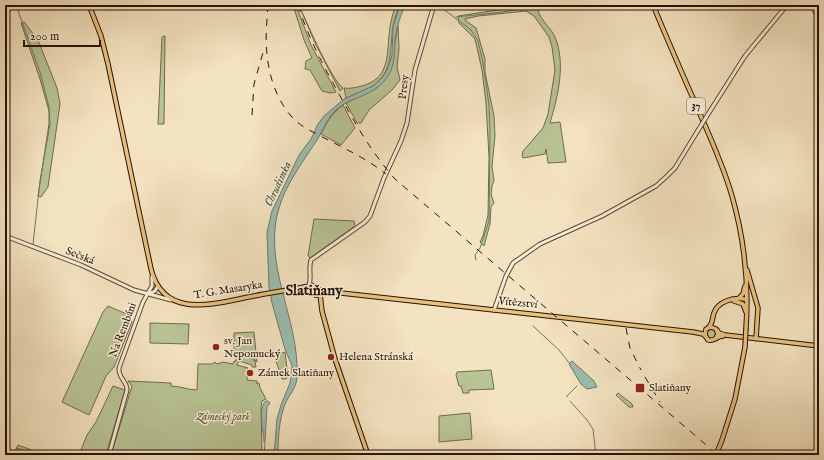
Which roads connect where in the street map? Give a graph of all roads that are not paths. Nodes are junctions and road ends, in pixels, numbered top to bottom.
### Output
1 (89, 5) edge
2 (434, 5) edge
3 (652, 5) edge
4 (787, 5) edge
5 (812, 5) edge
6 (819, 20) edge
7 (5, 236) edge
8 (744, 257) junction
9 (152, 272) junction
10 (310, 272) junction
11 (746, 279) junction
12 (309, 285) junction
13 (158, 286) junction
14 (316, 287) junction
15 (151, 288) junction
16 (292, 289) junction
17 (309, 291) junction
18 (341, 293) junction
19 (148, 294) junction
20 (313, 294) junction
21 (320, 294) junction
22 (737, 299) junction
23 (724, 302) junction
24 (180, 303) junction
25 (747, 304) junction
26 (494, 310) junction
27 (322, 311) junction
28 (714, 316) junction
29 (747, 319) junction
30 (707, 329) junction
31 (716, 330) junction
32 (693, 332) junction
33 (705, 336) junction
34 (730, 336) junction
35 (716, 338) junction
36 (756, 339) junction
37 (819, 346) edge
38 (109, 455) edge
39 (368, 455) edge
40 (716, 455) edge

1 - 9 main road, T. G. Masaryka
2 - 10 street, Presy
3 - 8 main road, 37
4 - 26 street, bridge
5 - 6 street
7 - 19 street, Sečská
8 - 11 main road, 37
8 - 36 main road
9 - 13 main road, T. G. Masaryka
9 - 15 street
10 - 12 street, Presy
10 - 14 street
11 - 22 main road
11 - 25 main road, 37
12 - 14 main road, T. G. Masaryka
12 - 16 main road, T. G. Masaryka
12 - 17 main road
13 - 15 street
13 - 19 street
13 - 24 main road, T. G. Masaryka
14 - 18 main road, Vítězství
14 - 21 main road
15 - 19 street
16 - 17 main road, T. G. Masaryka
16 - 24 main road, T. G. Masaryka
17 - 20 main road
18 - 21 main road, Vítězství
18 - 26 main road, Vítězství
19 - 24 street, Sečská
19 - 38 street, Na Rembáni
20 - 21 main road
20 - 27 main road
21 - 27 main road
22 - 23 main road
22 - 25 main road
23 - 28 main road
23 - 29 main road
25 - 29 main road, 37
26 - 32 main road, Vítězství
27 - 39 main road
28 - 30 main road
28 - 31 main road
29 - 40 main road, 37, bridge
30 - 31 main road
30 - 32 main road
30 - 33 main road
31 - 34 main road
31 - 35 main road
32 - 33 main road
33 - 35 main road
34 - 35 main road
34 - 36 main road
36 - 37 main road

